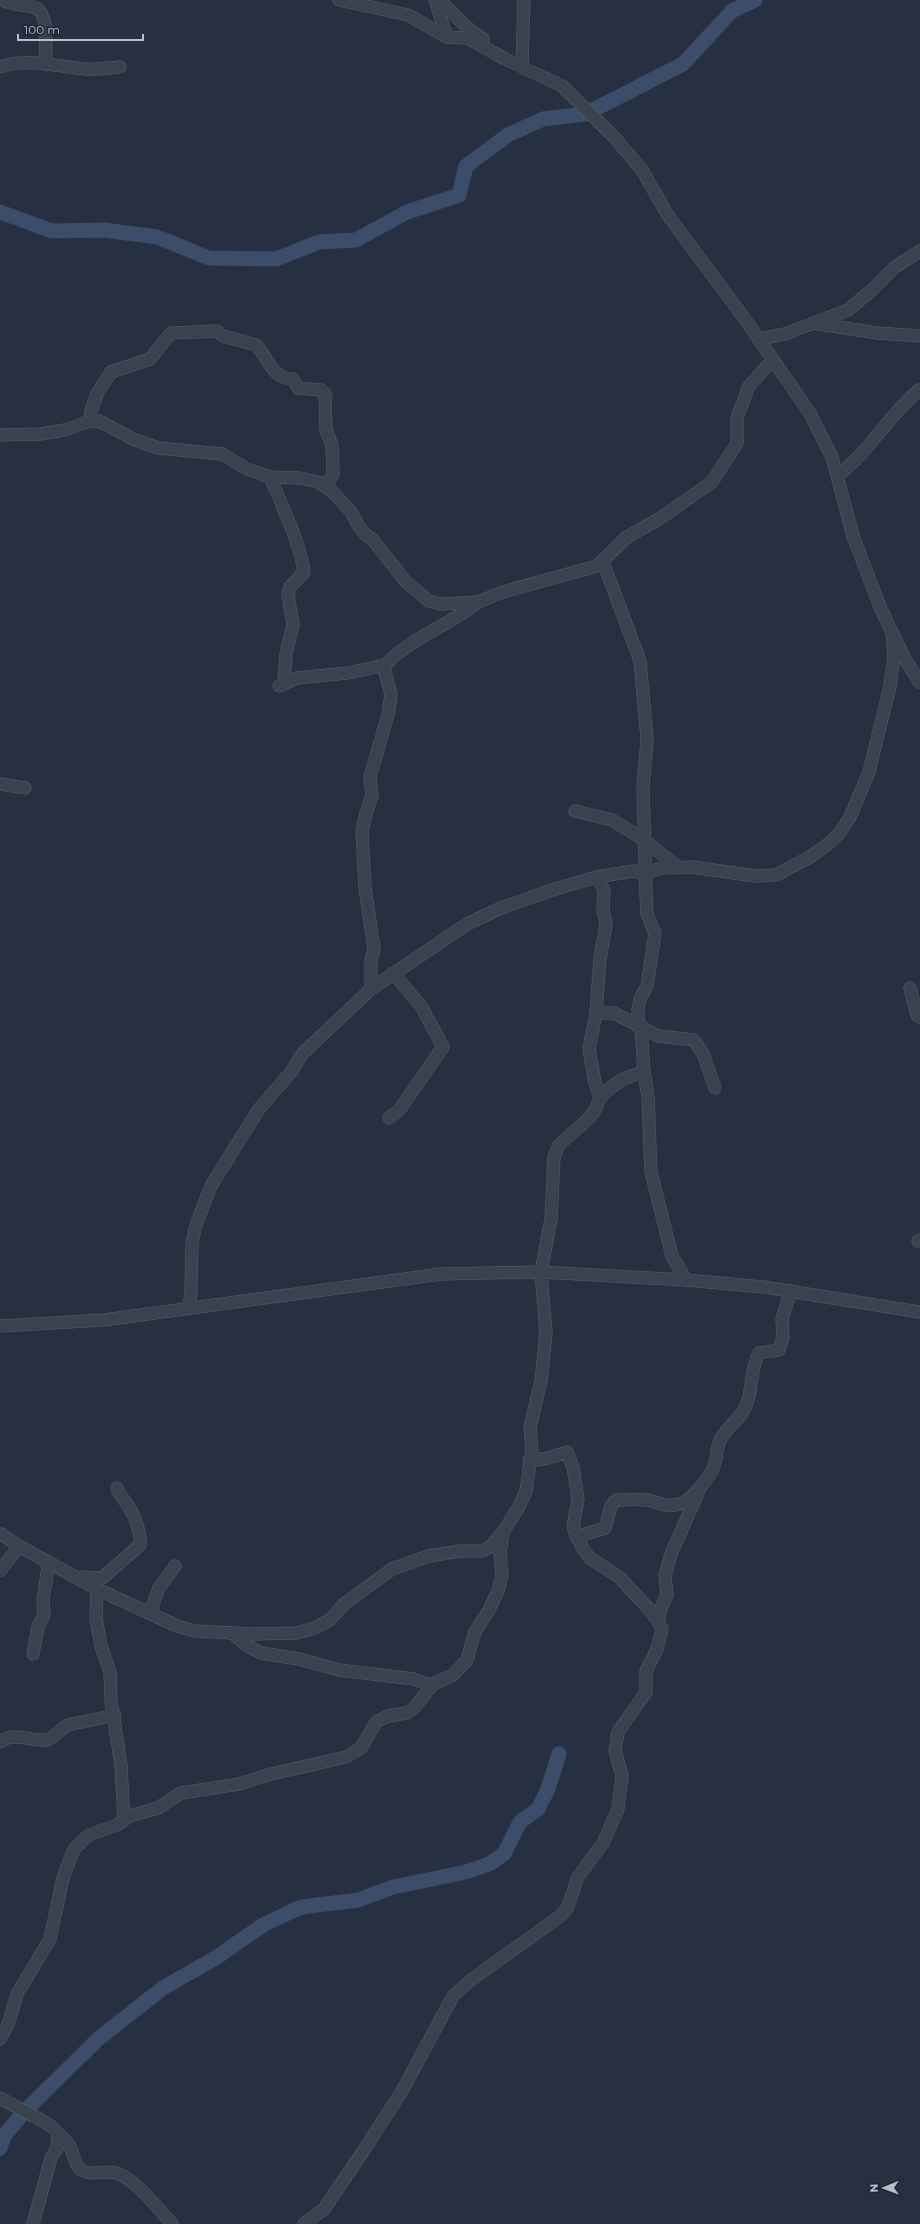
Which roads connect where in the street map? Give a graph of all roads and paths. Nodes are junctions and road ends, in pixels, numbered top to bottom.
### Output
1 (3, 0) edge
2 (339, 0) edge
3 (435, 0) edge
4 (439, 0) edge
5 (524, 0) edge
6 (447, 37) junction
7 (47, 64) junction
8 (522, 66) junction
9 (0, 67) edge
10 (120, 67) dead end
11 (920, 251) edge
12 (810, 323) junction
13 (920, 336) edge
14 (759, 339) junction
15 (775, 362) junction
16 (920, 389) edge
17 (90, 421) junction
18 (0, 435) edge
19 (837, 476) junction
20 (270, 477) junction
21 (326, 485) junction
22 (603, 562) junction
23 (478, 602) junction
24 (892, 633) junction
25 (385, 665) junction
26 (920, 683) edge
27 (0, 784) edge
28 (25, 788) dead end
29 (575, 812) dead end
30 (643, 840) junction
31 (679, 868) junction
32 (645, 873) junction
33 (597, 877) junction
34 (393, 973) junction
35 (910, 988) dead end
36 (371, 989) junction
37 (596, 1013) junction
38 (920, 1017) edge
39 (641, 1027) junction
40 (644, 1071) junction
41 (715, 1088) dead end
42 (600, 1098) junction
43 (389, 1118) dead end
44 (541, 1272) junction
45 (686, 1280) junction
46 (791, 1291) junction
47 (189, 1308) junction
48 (920, 1312) edge
49 (0, 1326) edge
50 (529, 1461) junction
51 (701, 1485) junction
52 (117, 1488) dead end
53 (503, 1532) junction
54 (0, 1533) edge
55 (576, 1537) junction
56 (19, 1546) junction
57 (49, 1562) junction
58 (175, 1566) dead end
59 (0, 1571) edge
60 (99, 1584) junction
61 (150, 1613) junction
62 (658, 1621) junction
63 (232, 1633) junction
64 (33, 1654) dead end
65 (433, 1684) junction
66 (115, 1715) junction
67 (0, 1742) edge
68 (124, 1820) junction
69 (0, 2039) edge
70 (0, 2098) edge
71 (58, 2133) junction
72 (33, 2224) edge
73 (172, 2224) edge
74 (304, 2224) edge

1 - 7 street
2 - 6 street
3 - 6 street
4 - 8 street
5 - 8 street
6 - 8 street
7 - 9 street
7 - 10 street
8 - 14 street
11 - 12 street
12 - 13 street
12 - 14 street
14 - 15 street
15 - 19 street
15 - 22 street
16 - 19 street
17 - 18 street
17 - 20 street
17 - 21 street
19 - 24 street
20 - 21 street
20 - 25 street
21 - 23 street
22 - 23 street
22 - 30 street
23 - 25 street
24 - 26 street
24 - 31 street
25 - 36 street
27 - 28 street
29 - 30 street
30 - 31 street
30 - 32 street
31 - 32 street
32 - 33 street
32 - 39 street
33 - 34 street
33 - 37 street
34 - 36 street
34 - 43 street
35 - 38 street
36 - 47 street
37 - 39 street
37 - 42 street
39 - 40 street
39 - 41 street
40 - 42 street
40 - 45 street
42 - 44 street
44 - 45 street
44 - 47 street
44 - 50 street
45 - 46 street
46 - 48 street
46 - 51 street
47 - 49 street
50 - 53 street
50 - 55 street
51 - 55 street
51 - 62 street
52 - 60 street
53 - 63 street
53 - 65 street
54 - 56 street
55 - 62 street
56 - 57 street
56 - 59 street
57 - 60 street
57 - 64 street
58 - 61 street
60 - 61 street
60 - 66 street
61 - 63 street
62 - 74 street
63 - 65 street
65 - 68 street
66 - 67 street
66 - 68 street
68 - 69 street
70 - 71 street
71 - 72 street
71 - 73 street

